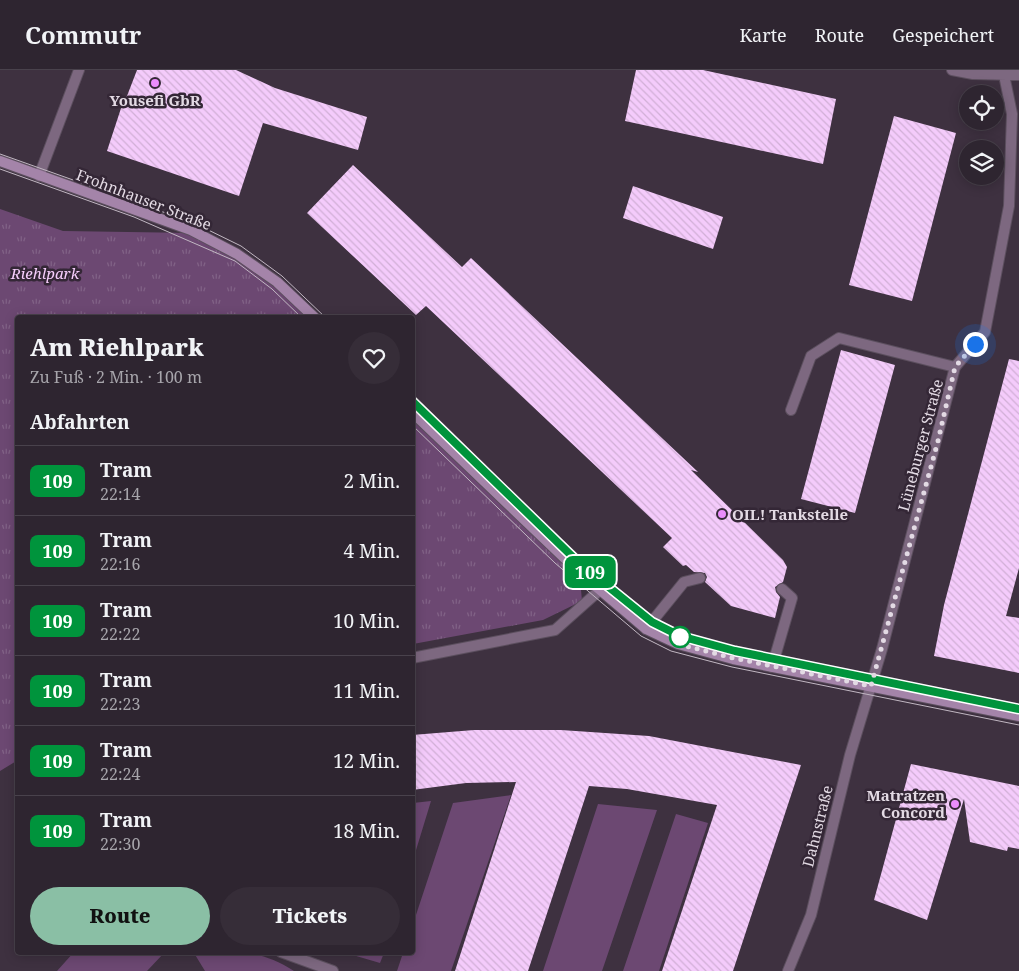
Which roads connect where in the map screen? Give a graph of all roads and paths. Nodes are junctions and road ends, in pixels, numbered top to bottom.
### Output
1 (79, 70) edge
2 (952, 70) edge
3 (1004, 73) edge
4 (1019, 75) edge
5 (0, 161) edge
6 (40, 176) junction
7 (312, 315) edge
8 (955, 367) junction
9 (791, 410) dead end
10 (415, 415) edge
11 (700, 578) dead end
12 (782, 589) dead end
13 (600, 590) junction
14 (646, 629) junction
15 (415, 657) edge
16 (772, 666) junction
17 (871, 686) junction
18 (1019, 716) edge
19 (289, 955) edge
20 (332, 971) edge
21 (788, 971) edge

1 - 6 street
2 - 3 street
3 - 4 street
3 - 8 street, Lüneburger Straße
5 - 6 main road, Frohnhauser Straße
6 - 7 main road, Frohnhauser Straße
8 - 9 street
8 - 17 street, Lüneburger Straße
10 - 13 main road
11 - 14 street
12 - 16 street
13 - 14 main road
13 - 15 street
14 - 16 main road
16 - 17 main road
17 - 18 main road
17 - 21 street, Dahnstraße
19 - 20 street

